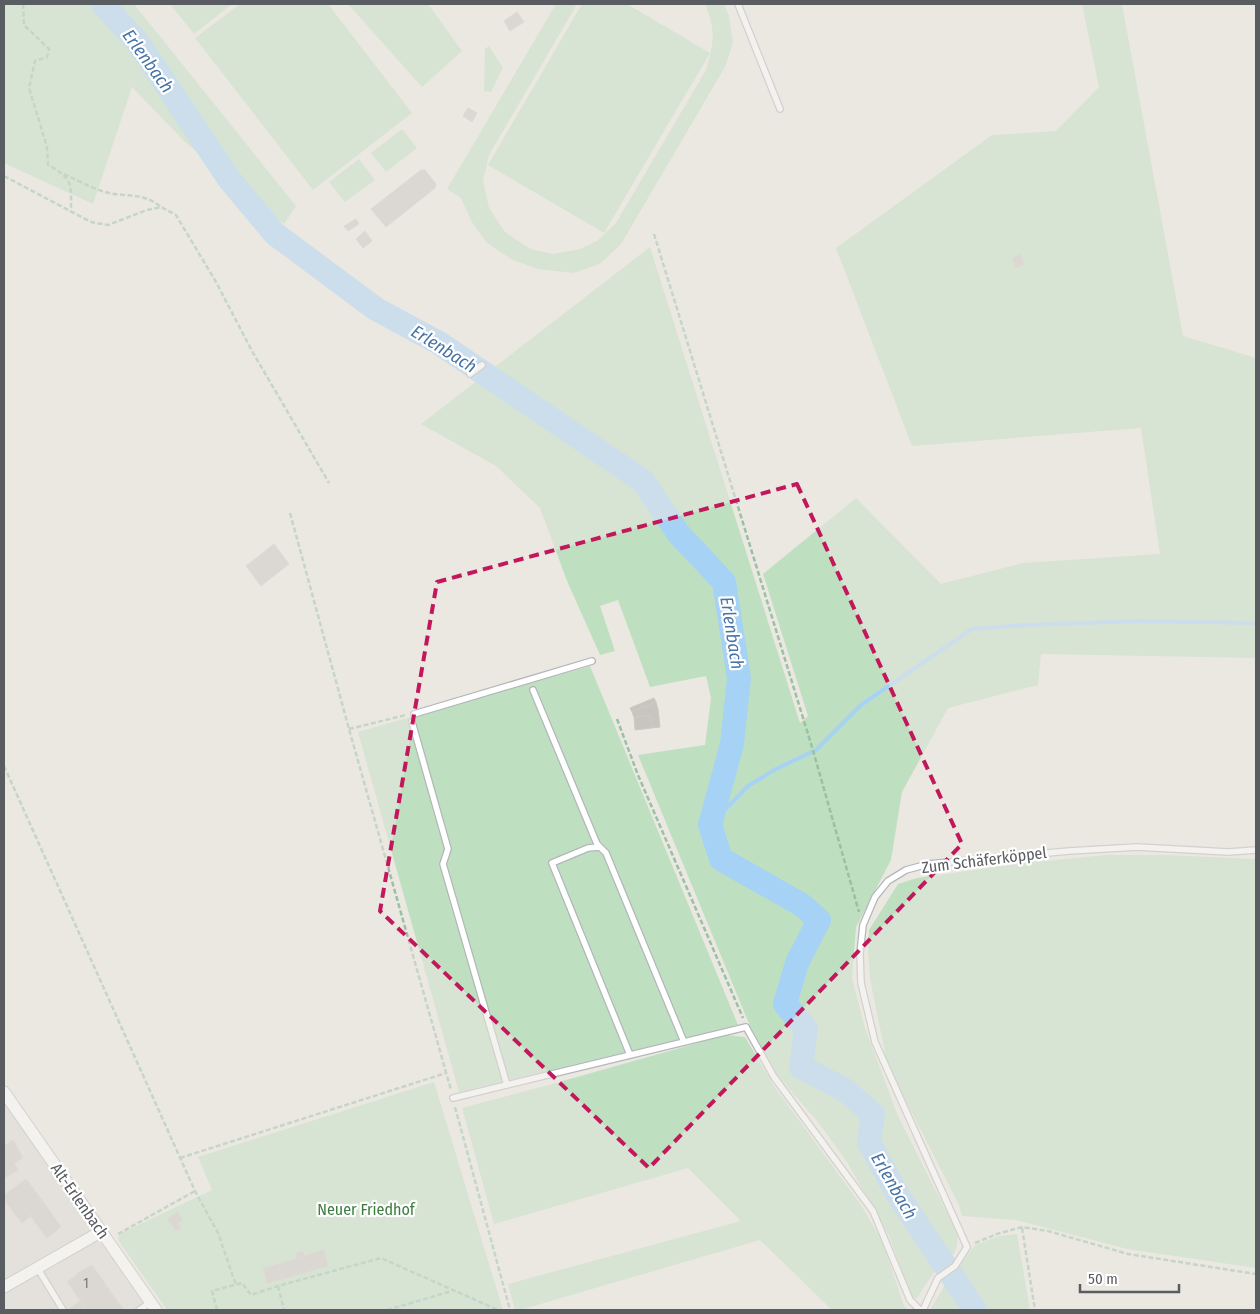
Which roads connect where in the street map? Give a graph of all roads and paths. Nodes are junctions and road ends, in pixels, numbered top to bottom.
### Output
1 (23, 4) edge
2 (738, 4) edge
3 (780, 109) dead end
4 (63, 173) junction
5 (4, 176) edge
6 (161, 207) junction
7 (71, 212) junction
8 (654, 234) dead end
9 (482, 365) dead end
10 (470, 374) dead end
11 (329, 483) dead end
12 (290, 513) dead end
13 (592, 661) dead end
14 (533, 690) dead end
15 (414, 714) joint
16 (617, 719) dead end
17 (412, 722) dead end
18 (349, 729) junction
19 (4, 766) edge
20 (599, 847) junction
21 (1256, 850) edge
22 (862, 925) junction
23 (746, 1027) junction
24 (684, 1042) junction
25 (630, 1056) junction
26 (446, 1073) junction
27 (507, 1085) junction
28 (4, 1092) edge
29 (453, 1098) junction
30 (180, 1158) junction
31 (195, 1191) junction
32 (1022, 1228) junction
33 (105, 1236) junction
34 (967, 1247) junction
35 (38, 1269) junction
36 (1256, 1274) edge
37 (236, 1285) junction
38 (278, 1286) junction
39 (4, 1287) edge
40 (453, 1291) junction
41 (154, 1306) edge
42 (63, 1310) edge
43 (139, 1310) edge
44 (217, 1310) edge
45 (284, 1310) edge
46 (387, 1310) edge
47 (498, 1310) edge
48 (510, 1310) edge
49 (922, 1310) edge
50 (1035, 1310) edge

1 - 4 path
2 - 3 lane
4 - 6 path
4 - 7 path
5 - 7 path
6 - 7 path
6 - 11 path
8 - 22 path
9 - 10 lane
12 - 18 path
13 - 15 lane
14 - 20 lane
15 - 18 path
16 - 23 path
17 - 27 lane
18 - 26 path
19 - 30 path
20 - 24 lane
20 - 25 lane
21 - 22 lane, Zum Schäferköppel
22 - 34 lane, Zum Schäferköppel
23 - 24 lane
23 - 49 lane
24 - 25 lane
25 - 27 lane
26 - 29 path
26 - 30 path
27 - 29 lane
28 - 33 street, Alt-Erlenbach
29 - 48 path
30 - 31 path
31 - 33 path
31 - 37 path
32 - 34 path
32 - 36 path
32 - 50 path
33 - 35 street
33 - 41 street, Alt-Erlenbach
34 - 49 lane
35 - 39 street
35 - 42 lane
37 - 38 path
37 - 44 path
38 - 40 path
38 - 45 path
40 - 46 path
40 - 47 path
41 - 43 lane

